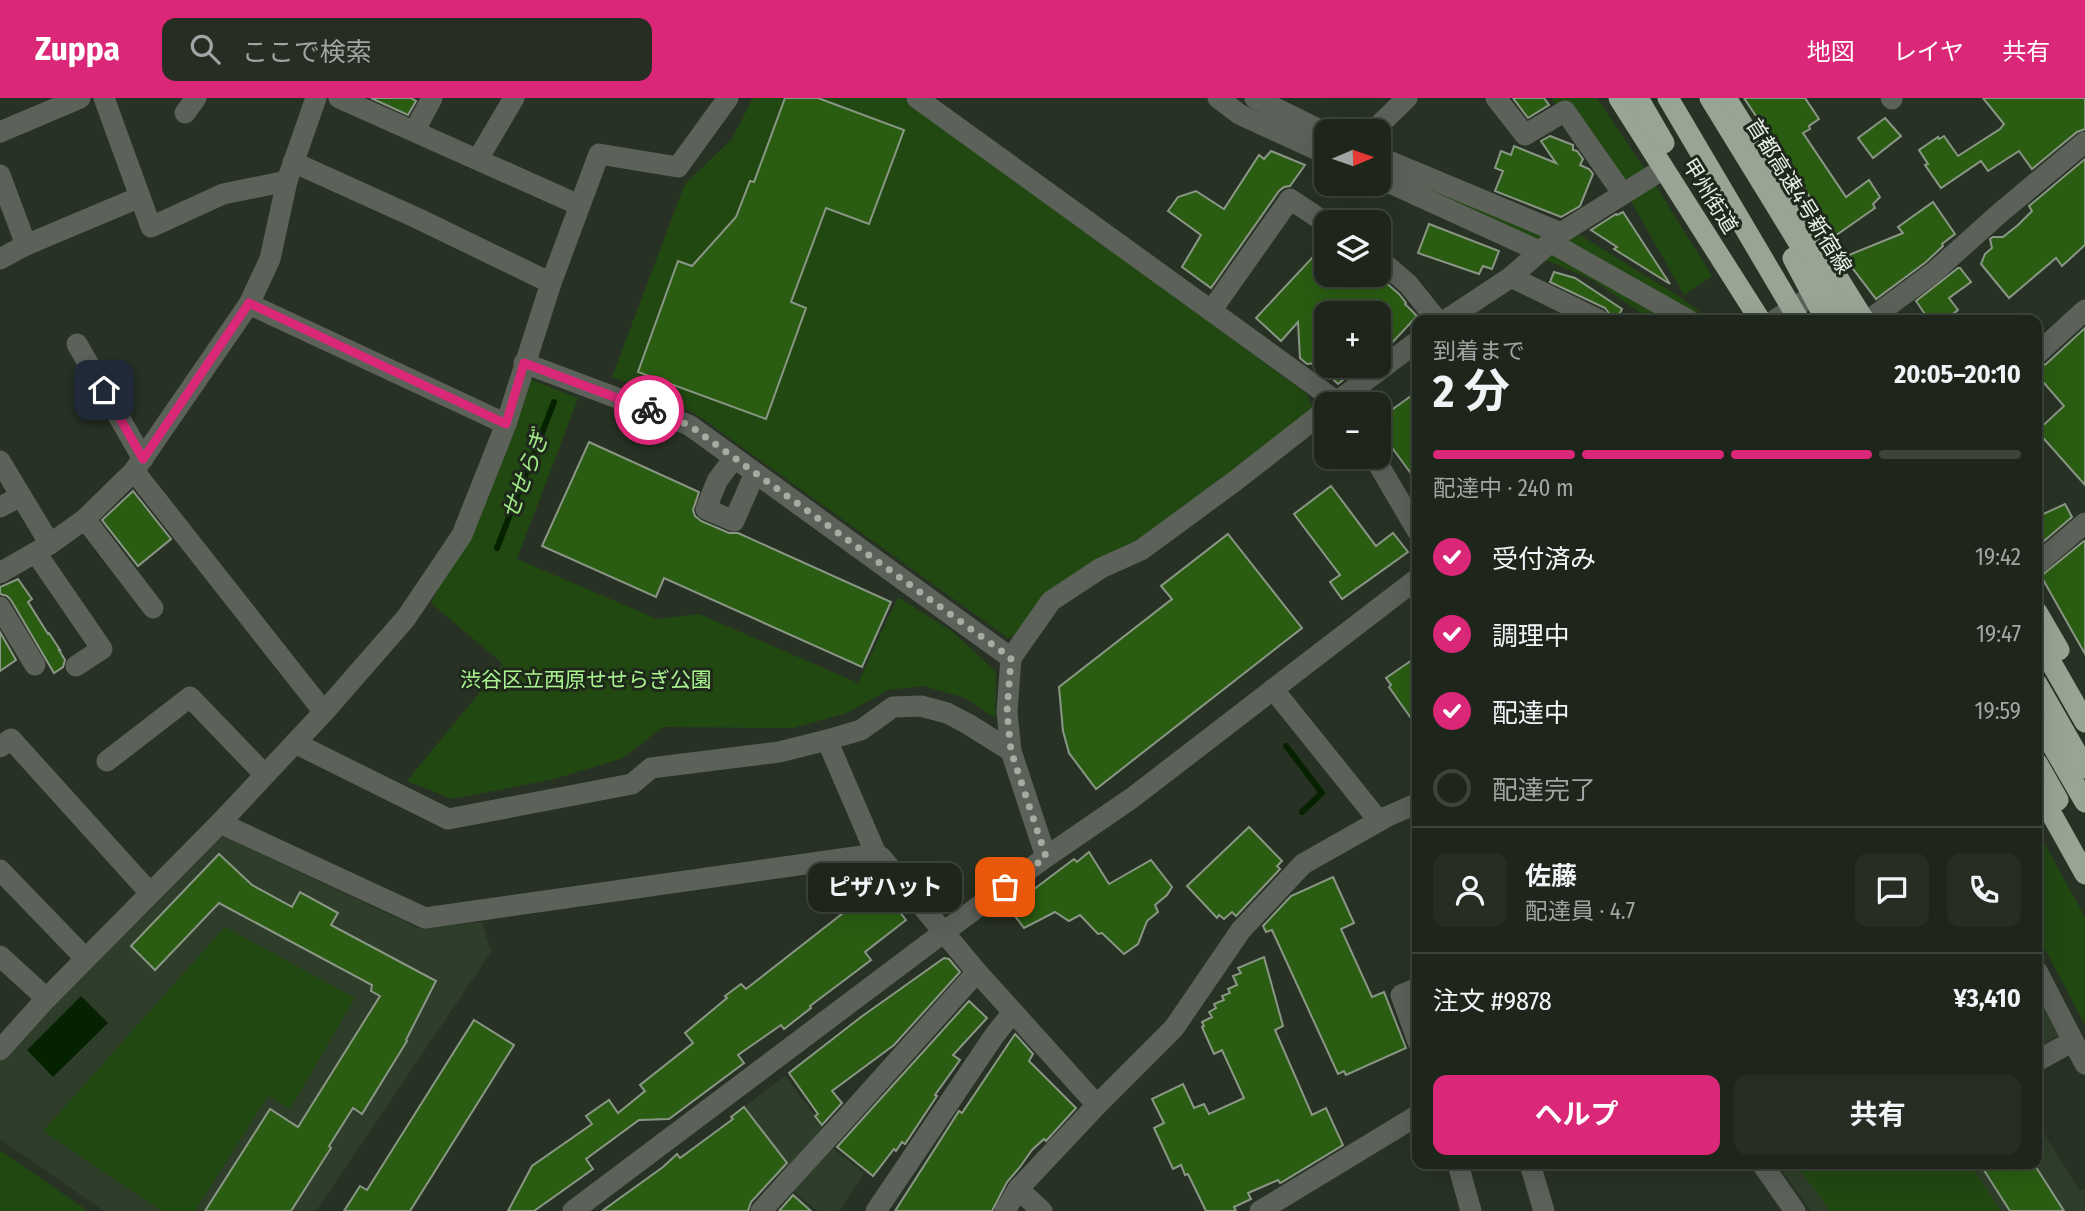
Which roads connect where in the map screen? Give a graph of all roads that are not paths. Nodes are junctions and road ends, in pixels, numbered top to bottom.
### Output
1 (80, 98) edge
2 (104, 98) edge
3 (316, 98) edge
4 (339, 98) edge
5 (432, 98) edge
6 (514, 98) edge
7 (1217, 98) edge
8 (1255, 98) edge
9 (1407, 98) edge
10 (1496, 98) edge
11 (1619, 98) edge
12 (1638, 98) edge
13 (1668, 98) edge
14 (1710, 98) edge
15 (1726, 98) edge
16 (718, 101) edge
17 (932, 102) edge
18 (1385, 119) edge
19 (1314, 127) edge
20 (415, 130) junction
21 (0, 132) edge
22 (2085, 142) edge
23 (1314, 148) edge
24 (478, 159) junction
25 (1391, 163) edge
26 (1663, 169) junction
27 (290, 171) junction
28 (0, 175) edge
29 (1391, 182) edge
30 (1623, 194) junction
31 (140, 197) junction
32 (579, 205) junction
33 (1314, 215) edge
34 (1550, 242) junction
35 (26, 245) junction
36 (0, 259) edge
37 (1391, 269) edge
38 (1511, 277) junction
39 (1838, 279) junction
40 (551, 283) junction
41 (249, 303) junction
42 (2085, 310) edge
43 (1211, 312) junction
44 (1433, 315) edge
45 (1454, 315) edge
46 (1589, 315) edge
47 (1679, 315) edge
48 (1757, 315) edge
49 (1771, 315) edge
50 (1782, 315) edge
51 (1796, 315) edge
52 (1823, 315) edge
53 (1843, 315) edge
54 (1863, 315) edge
55 (1874, 315) edge
56 (77, 344) dead end
57 (1412, 346) edge
58 (2042, 349) edge
59 (524, 363) junction
60 (1317, 392) edge
61 (1351, 392) edge
62 (1314, 420) edge
63 (506, 424) junction
64 (734, 458) junction
65 (0, 461) edge
66 (139, 465) junction
67 (1381, 469) edge
68 (755, 473) junction
69 (21, 496) junction
70 (0, 508) edge
71 (85, 519) junction
72 (1412, 522) edge
73 (2085, 523) edge
74 (43, 549) junction
75 (2042, 560) edge
76 (0, 573) edge
77 (1412, 583) edge
78 (0, 607) edge
79 (152, 608) dead end
80 (2042, 621) edge
81 (2042, 647) edge
82 (1011, 658) junction
83 (35, 665) dead end
84 (76, 666) dead end
85 (1273, 689) junction
86 (2042, 693) edge
87 (2085, 694) edge
88 (324, 712) junction
89 (2085, 722) edge
90 (2042, 728) edge
91 (827, 740) junction
92 (295, 743) junction
93 (0, 747) edge
94 (1011, 751) junction
95 (107, 761) dead end
96 (2085, 768) edge
97 (2042, 772) edge
98 (264, 774) junction
99 (2042, 797) edge
100 (2085, 802) edge
101 (1412, 806) edge
102 (1379, 821) junction
103 (220, 823) junction
104 (2085, 847) edge
105 (876, 854) junction
106 (1046, 857) junction
107 (0, 870) edge
108 (2085, 874) edge
109 (150, 893) junction
110 (943, 932) junction
111 (0, 956) edge
112 (85, 958) junction
113 (977, 972) junction
114 (2042, 980) edge
115 (1412, 990) edge
116 (46, 999) junction
117 (1013, 1012) junction
118 (1412, 1025) edge
119 (0, 1050) edge
120 (2081, 1053) edge
121 (2042, 1059) edge
122 (1097, 1105) junction
123 (1412, 1119) edge
124 (1459, 1169) edge
125 (1531, 1169) edge
126 (1766, 1169) edge
127 (1018, 1189) junction
128 (573, 1211) edge
129 (761, 1211) edge
130 (876, 1211) edge
131 (1005, 1211) edge
132 (1042, 1211) edge
133 (1260, 1211) edge
134 (1471, 1211) edge
135 (1544, 1211) edge
136 (1795, 1211) edge

1 - 21 street
2 - 31 street
3 - 27 street
4 - 20 street
5 - 20 street
6 - 24 street
7 - 23 street
8 - 19 street
9 - 18 street
10 - 30 street
11 - 26 highway, 甲州街道
12 - 49 highway
13 - 51 highway, bridge
14 - 52 highway, bridge
14 - 53 highway, 首都高速4号新宿線, bridge
15 - 39 highway
16 - 32 street
17 - 43 street
20 - 24 street
22 - 55 street
24 - 32 street
25 - 34 street
26 - 30 street
26 - 48 highway, 甲州街道
27 - 31 street
27 - 40 street
27 - 41 street
28 - 35 street
29 - 34 street
30 - 34 street
31 - 35 street
32 - 40 street
33 - 43 street
34 - 38 street
34 - 47 street
35 - 36 street
37 - 44 street
38 - 45 street
38 - 46 street
39 - 50 street
39 - 54 highway
40 - 59 street
41 - 63 street
41 - 66 street
42 - 58 street
43 - 60 street
56 - 66 street
57 - 61 street
59 - 63 street
59 - 64 street
62 - 82 street
63 - 88 street
64 - 68 street
64 - 68 street
65 - 69 street
66 - 71 street
66 - 88 street
67 - 72 street
68 - 82 street
69 - 70 street
69 - 74 street
71 - 74 street
71 - 79 street
73 - 75 street
74 - 76 street
74 - 84 street
77 - 85 street
78 - 83 street
80 - 87 highway
81 - 89 highway
82 - 94 street
85 - 102 street
85 - 106 street
86 - 96 highway, bridge
88 - 92 street
90 - 100 highway
91 - 92 street
91 - 94 street
91 - 105 street
92 - 98 street
93 - 109 street
94 - 106 street
95 - 98 street
97 - 104 highway
98 - 103 street
99 - 108 highway
101 - 102 street
102 - 122 street
103 - 105 street
103 - 109 street
105 - 110 street
106 - 110 street
107 - 112 street
109 - 112 street
110 - 113 street
110 - 128 street
111 - 116 street
112 - 116 street
113 - 117 street
113 - 129 street
114 - 120 street
115 - 118 street
116 - 119 street
117 - 122 street
117 - 130 street
120 - 121 street
122 - 127 street
123 - 133 street
124 - 134 street
125 - 135 street
126 - 136 street
127 - 131 street
127 - 132 street

